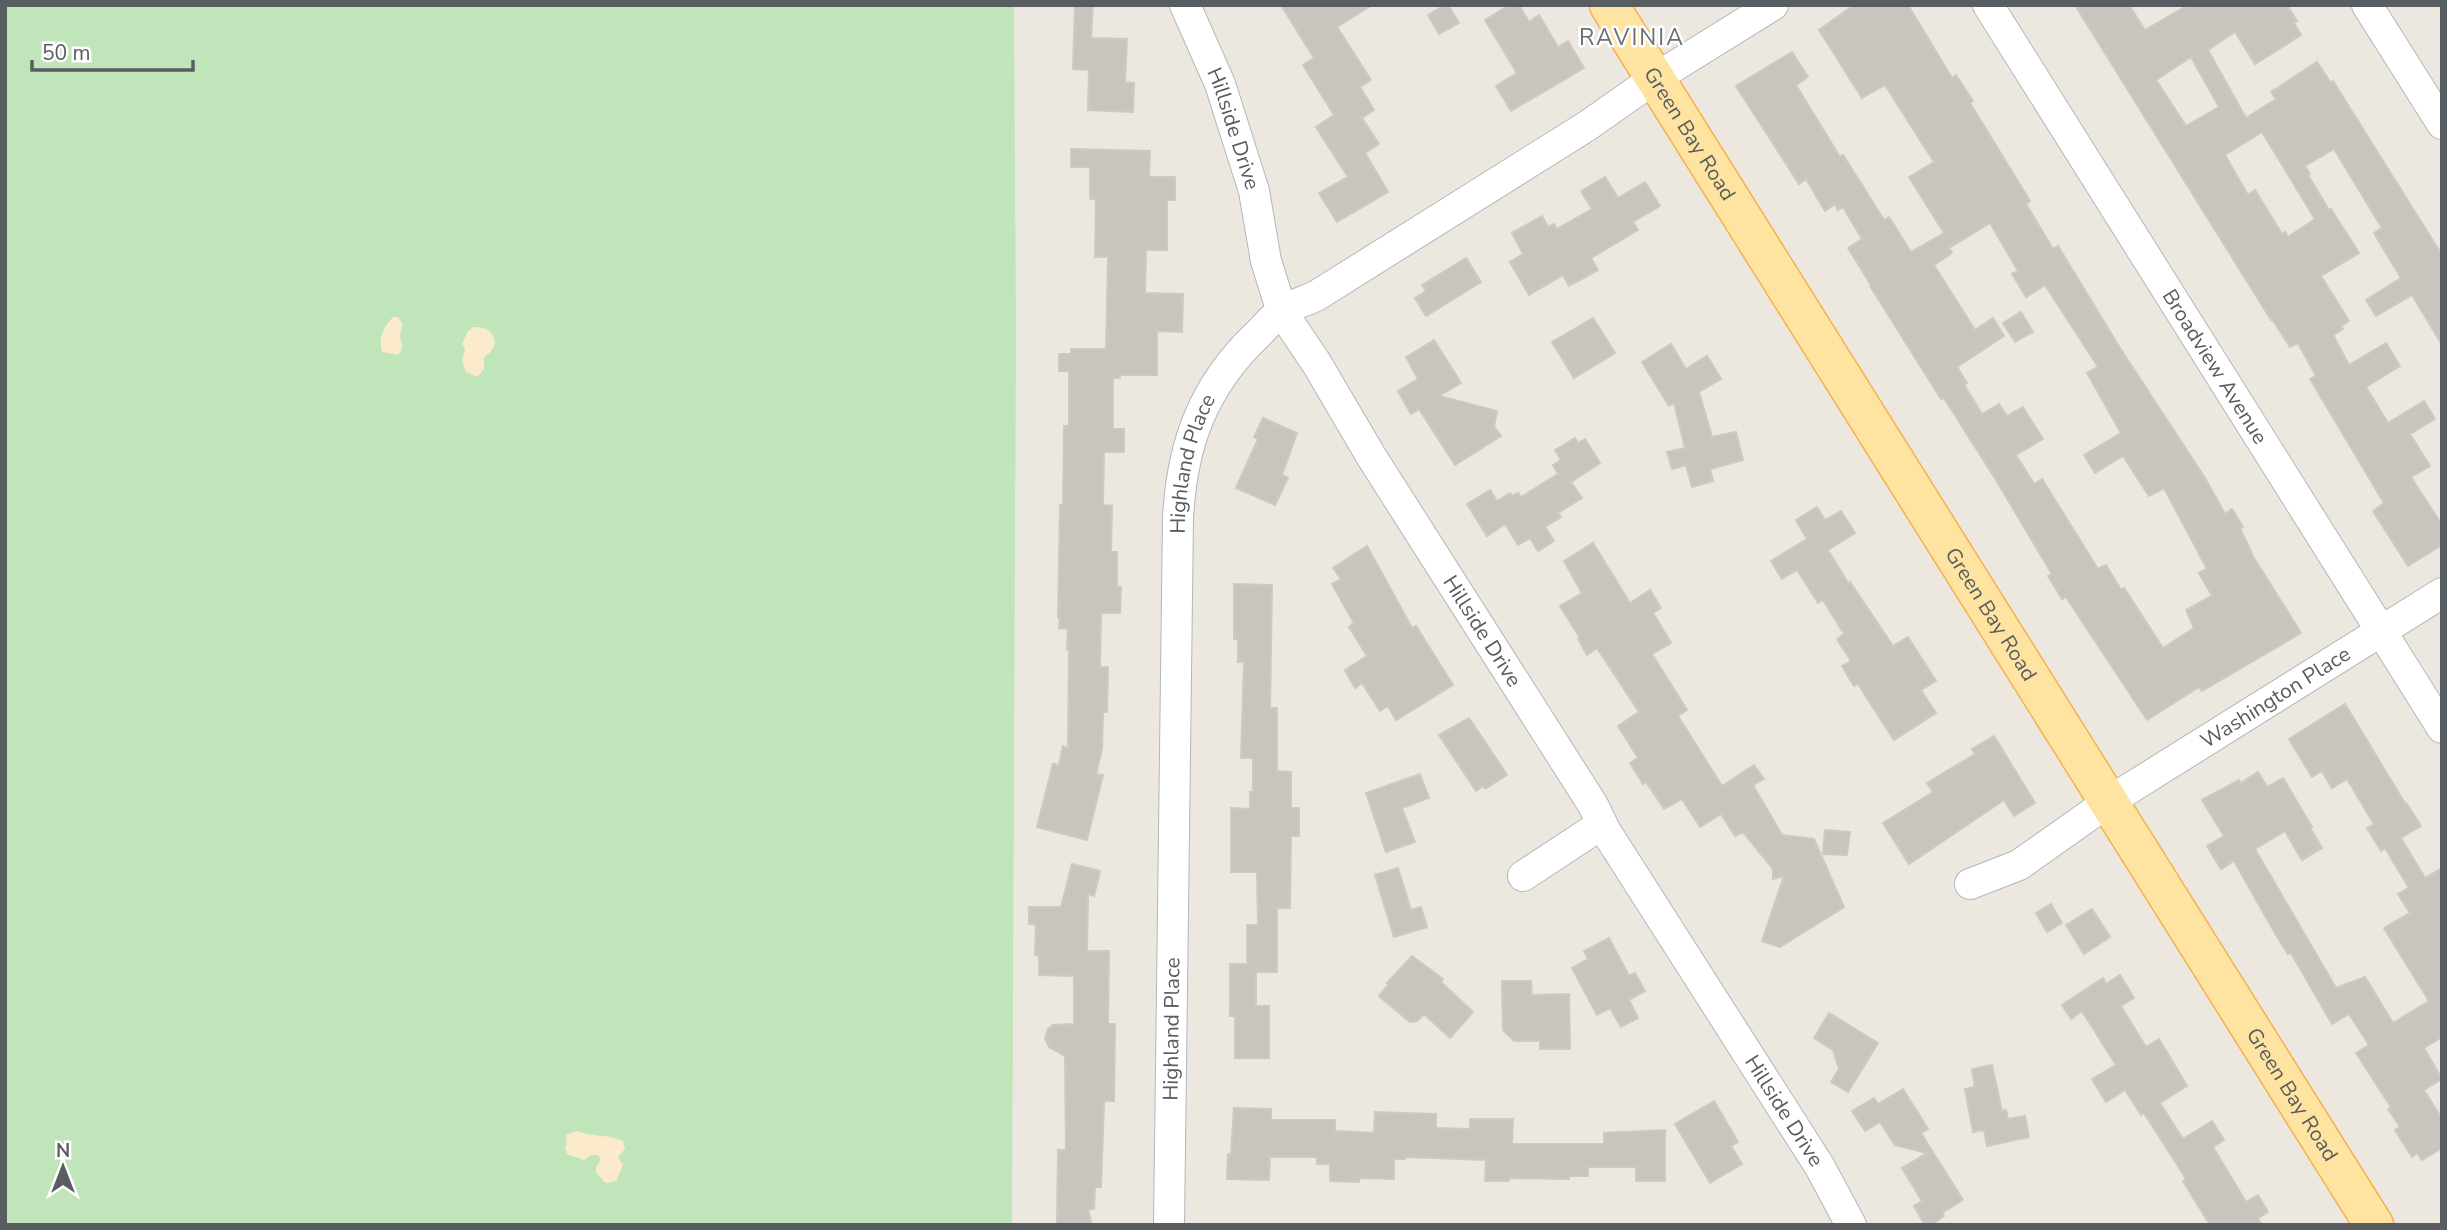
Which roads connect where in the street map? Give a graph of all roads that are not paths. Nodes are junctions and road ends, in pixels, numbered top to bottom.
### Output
1 (1185, 5) edge
2 (1609, 5) edge
3 (1773, 5) edge
4 (1988, 5) edge
5 (2367, 5) edge
6 (1654, 79) junction
7 (2442, 124) edge
8 (1282, 312) junction
9 (2442, 593) edge
10 (2381, 631) junction
11 (2442, 728) edge
12 (2108, 802) junction
13 (1602, 824) junction
14 (1523, 876) dead end
15 (1970, 884) dead end
16 (1169, 1225) edge
17 (1851, 1225) edge
18 (2374, 1225) edge

1 - 8 street, Hillside Drive
2 - 6 main road, Green Bay Road
3 - 6 street, Highland Place
4 - 10 street, Broadview Avenue
5 - 7 street
6 - 8 street, Highland Place
6 - 12 main road, Green Bay Road
8 - 13 street, Hillside Drive
8 - 16 street, Highland Place
9 - 10 street, Washington Place
10 - 11 street, Broadview Avenue
10 - 12 street, Washington Place
12 - 15 street, Washington Place
12 - 18 main road, Green Bay Road
13 - 14 street
13 - 17 street, Hillside Drive

